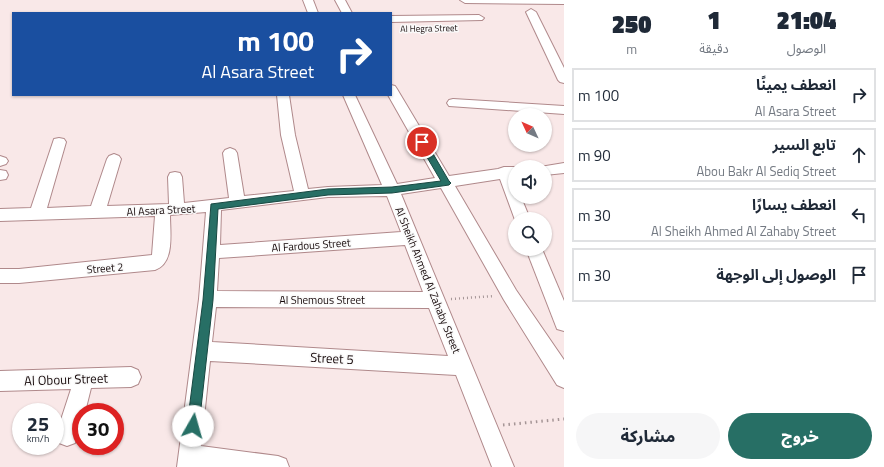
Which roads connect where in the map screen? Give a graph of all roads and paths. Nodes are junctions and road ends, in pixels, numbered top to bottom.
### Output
1 (308, 0) edge
2 (340, 0) edge
3 (465, 0) edge
4 (564, 1) edge
5 (313, 12) edge
6 (347, 12) edge
7 (531, 12) dead end
8 (479, 18) dead end
9 (392, 19) edge
10 (466, 27) dead end
11 (392, 29) edge
12 (564, 80) edge
13 (392, 91) edge
14 (283, 96) edge
15 (349, 96) edge
16 (453, 103) dead end
17 (564, 110) edge
18 (59, 142) dead end
19 (230, 153) dead end
20 (114, 159) dead end
21 (564, 168) edge
22 (552, 169) edge
23 (508, 172) edge
24 (175, 176) dead end
25 (446, 183) junction
26 (392, 190) junction
27 (302, 195) junction
28 (237, 203) junction
29 (214, 206) junction
30 (170, 210) junction
31 (97, 212) junction
32 (36, 214) junction
33 (0, 215) edge
34 (410, 238) junction
35 (211, 252) junction
36 (537, 256) edge
37 (0, 276) edge
38 (510, 294) junction
39 (208, 300) junction
40 (435, 300) junction
41 (564, 323) edge
42 (202, 351) junction
43 (462, 366) junction
44 (131, 377) dead end
45 (564, 378) edge
46 (84, 379) junction
47 (0, 381) edge
48 (564, 419) edge
49 (487, 427) junction
50 (67, 435) dead end
51 (188, 462) edge
52 (278, 467) edge
53 (503, 467) edge

1 - 5 street
2 - 6 street
3 - 4 street
7 - 12 street
8 - 9 street
10 - 11 street, Al Hegra Street
13 - 25 street
14 - 27 street
15 - 26 street, Al Sheikh Ahmed Al Zahaby Street
16 - 17 street
18 - 32 street
19 - 28 street
20 - 31 street
21 - 22 street
23 - 25 street, Al Asara Street
24 - 30 street, Street 2
25 - 26 street, Al Asara Street
25 - 38 street
26 - 27 street, Al Asara Street
26 - 34 street, Al Sheikh Ahmed Al Zahaby Street
27 - 28 street, Al Asara Street
28 - 29 street, Al Asara Street
29 - 30 street, Al Asara Street
29 - 35 street
30 - 31 street, Al Asara Street
30 - 37 street, Street 2
31 - 32 street, Al Asara Street
32 - 33 street, Al Asara Street
34 - 35 street, Al Fardous Street
34 - 40 street, Al Sheikh Ahmed Al Zahaby Street
35 - 39 street
36 - 41 street
38 - 40 path
38 - 45 street
39 - 40 street, Al Shemous Street
39 - 42 street
40 - 43 street, Al Sheikh Ahmed Al Zahaby Street
42 - 43 street, Street 5
42 - 51 street
43 - 49 street, Al Sheikh Ahmed Al Zahaby Street
44 - 46 street, Al Obour Street
46 - 47 street, Al Obour Street
46 - 50 street
48 - 49 path
49 - 53 street, Al Sheikh Ahmed Al Zahaby Street
51 - 52 street

